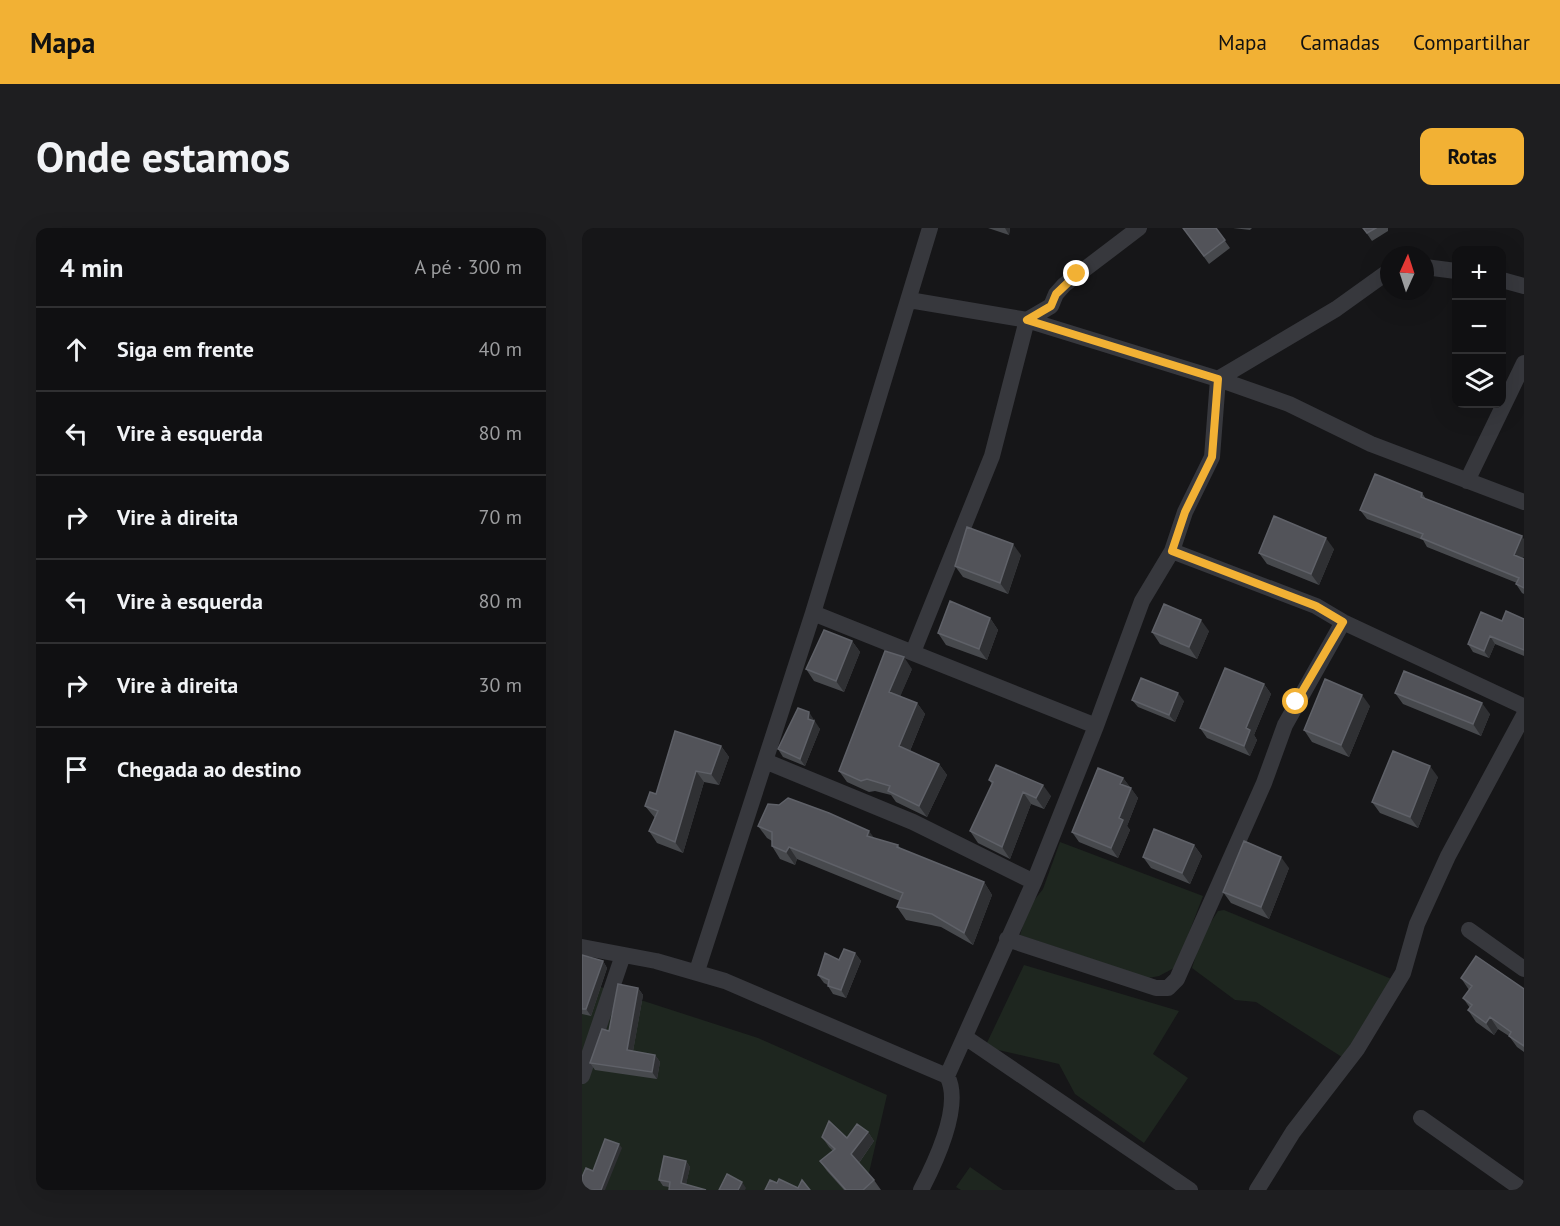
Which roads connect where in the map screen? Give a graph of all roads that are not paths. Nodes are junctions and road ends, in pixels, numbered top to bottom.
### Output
1 (930, 228) edge
2 (1139, 228) edge
3 (1434, 268) edge
4 (1452, 270) edge
5 (1380, 277) edge
6 (1506, 281) edge
7 (1524, 286) edge
8 (909, 300) junction
9 (1027, 320) junction
10 (1524, 363) edge
11 (1218, 379) junction
12 (1467, 481) junction
13 (1524, 502) edge
14 (1172, 551) junction
15 (813, 613) junction
16 (1343, 622) junction
17 (913, 652) junction
18 (1524, 712) edge
19 (1096, 726) junction
20 (765, 760) junction
21 (1034, 882) junction
22 (1469, 930) dead end
23 (1007, 939) junction
24 (582, 947) edge
25 (623, 955) junction
26 (1524, 969) edge
27 (697, 971) junction
28 (965, 1037) junction
29 (582, 1076) edge
30 (947, 1076) junction
31 (1421, 1118) dead end
32 (921, 1190) edge
33 (1190, 1190) edge
34 (1257, 1190) edge
35 (1523, 1190) edge

1 - 8 street
2 - 9 street
3 - 4 street
5 - 11 street
6 - 7 street
8 - 9 street
8 - 15 street
9 - 11 street
9 - 17 street
10 - 12 street
11 - 12 street
11 - 14 street
12 - 13 street
14 - 16 street
14 - 19 street
15 - 17 street
15 - 20 street
16 - 18 street
16 - 23 street
17 - 19 street
18 - 34 street
19 - 21 street
20 - 21 street
20 - 27 street
21 - 23 street
22 - 26 street
23 - 28 street
24 - 25 street
25 - 27 street
25 - 29 street
27 - 30 street
28 - 30 street
28 - 33 street
30 - 32 street
31 - 35 street

